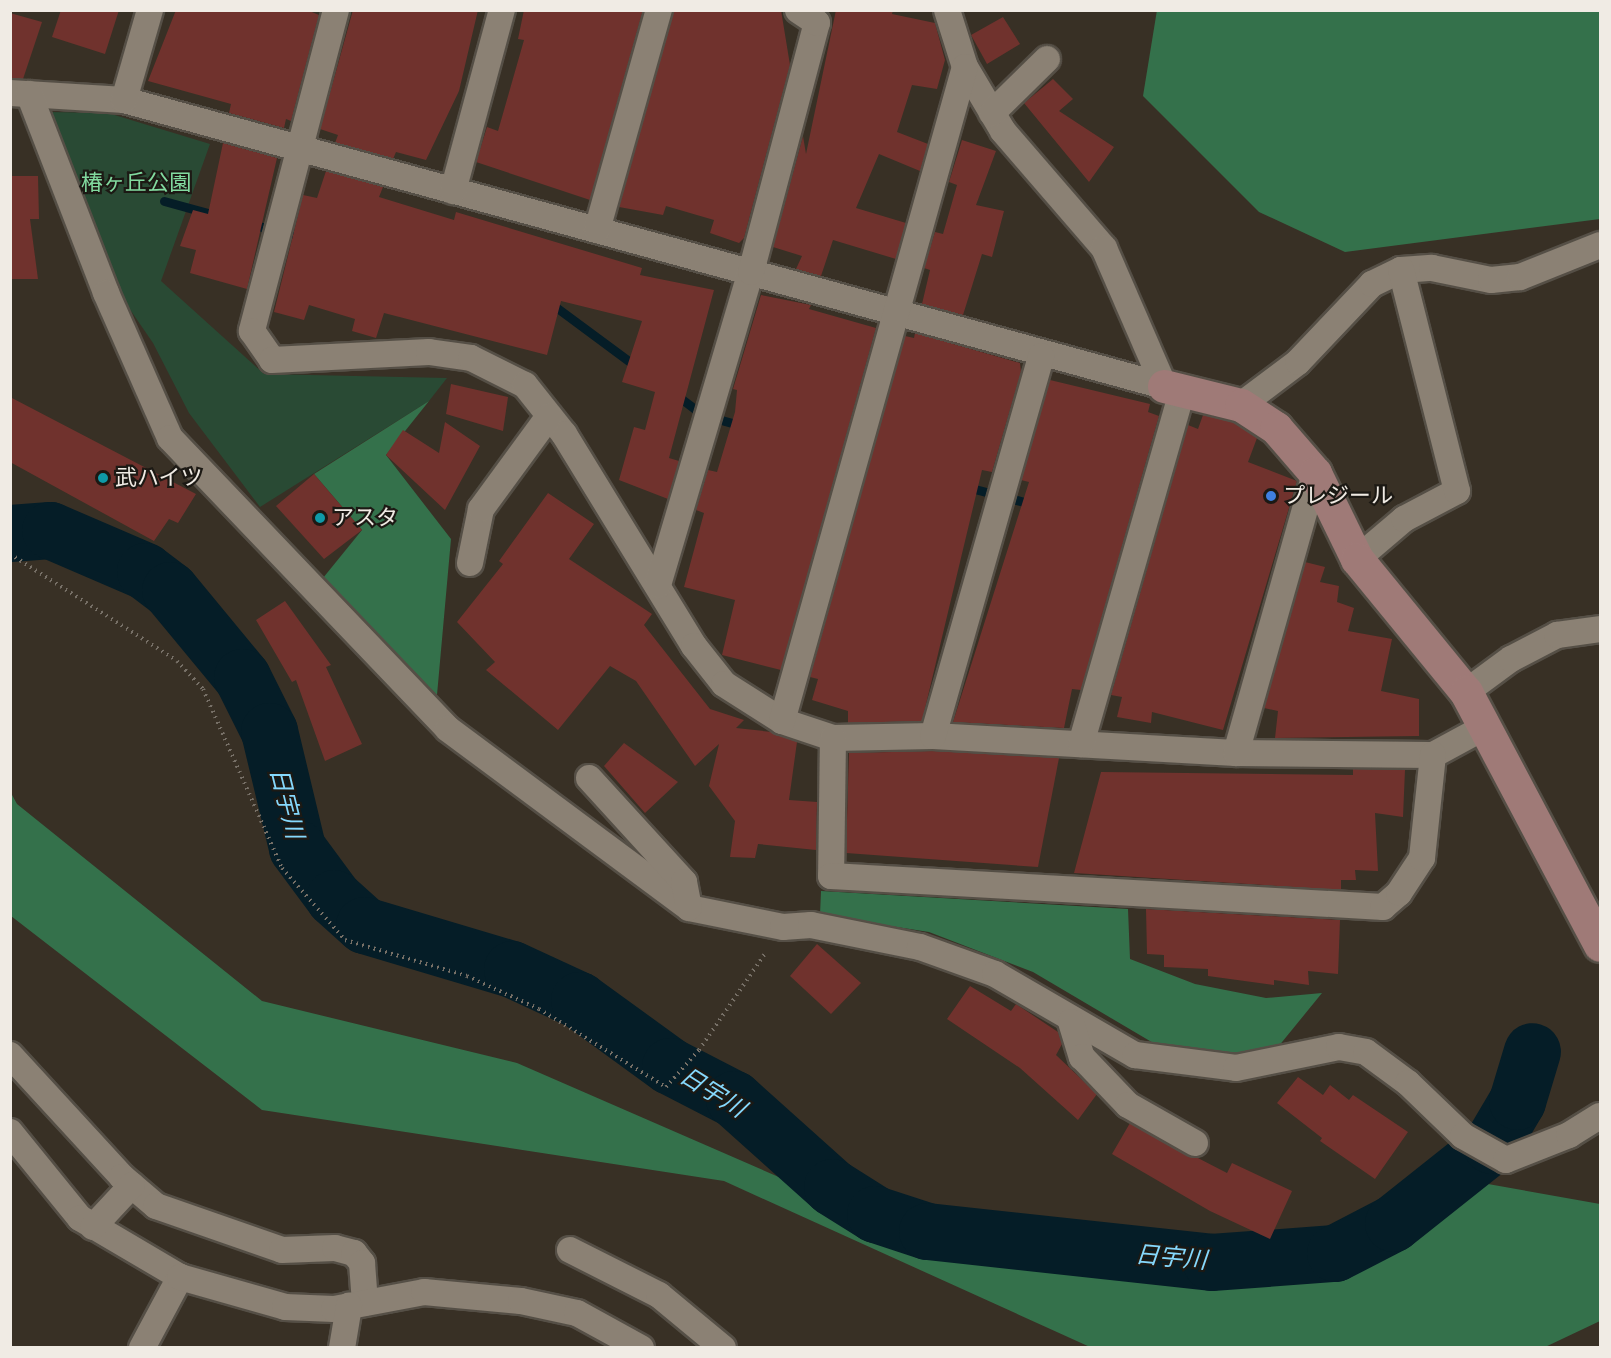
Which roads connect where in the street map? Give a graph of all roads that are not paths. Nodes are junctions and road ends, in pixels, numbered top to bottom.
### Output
1 (150, 10) edge
2 (336, 10) edge
3 (502, 10) edge
4 (659, 10) edge
5 (798, 10) edge
6 (947, 10) edge
7 (1047, 59) dead end
8 (965, 67) junction
9 (20, 94) edge
10 (124, 100) junction
11 (992, 113) junction
12 (299, 146) junction
13 (453, 191) junction
14 (597, 230) junction
15 (1600, 245) edge
16 (1401, 270) junction
17 (751, 272) junction
18 (893, 314) junction
19 (1041, 356) junction
20 (1173, 389) junction
21 (1241, 405) junction
22 (549, 416) junction
23 (1315, 473) junction
24 (1357, 559) junction
25 (470, 563) dead end
26 (658, 585) junction
27 (1600, 629) edge
28 (1466, 692) junction
29 (782, 721) junction
30 (1483, 728) junction
31 (933, 736) junction
32 (833, 738) junction
33 (1081, 744) junction
34 (1236, 753) junction
35 (1433, 755) junction
36 (589, 778) dead end
37 (689, 908) junction
38 (1600, 945) edge
39 (1071, 1022) junction
40 (10, 1055) edge
41 (1600, 1116) edge
42 (10, 1132) edge
43 (1195, 1143) dead end
44 (132, 1185) junction
45 (93, 1227) junction
46 (570, 1250) dead end
47 (180, 1277) junction
48 (357, 1304) junction
49 (142, 1347) edge
50 (342, 1347) edge
51 (641, 1347) edge
52 (723, 1347) edge

1 - 10 street
2 - 12 street
3 - 13 street
4 - 14 street
5 - 17 street
6 - 8 street
7 - 11 street
8 - 11 street
8 - 18 street
9 - 10 street
9 - 37 street
10 - 12 street
11 - 20 street
12 - 13 street
12 - 22 street
13 - 14 street
14 - 17 street
15 - 16 street
16 - 21 street
16 - 24 street
17 - 18 street
17 - 26 street
18 - 19 street
18 - 29 street
19 - 20 street
19 - 31 street
20 - 21 street
20 - 33 street
21 - 23 street
22 - 25 street
22 - 26 street
23 - 24 street
23 - 34 street
24 - 28 street
26 - 29 street
27 - 28 street
28 - 30 street
29 - 32 street
30 - 35 street
30 - 38 street
31 - 32 street
31 - 33 street
32 - 35 street
33 - 34 street
34 - 35 street
36 - 37 street
37 - 39 street
39 - 41 street
39 - 43 street
40 - 44 street
42 - 45 street
44 - 45 street
44 - 48 street
45 - 47 street
46 - 52 street
47 - 48 street
47 - 49 street
48 - 50 street
48 - 51 street

